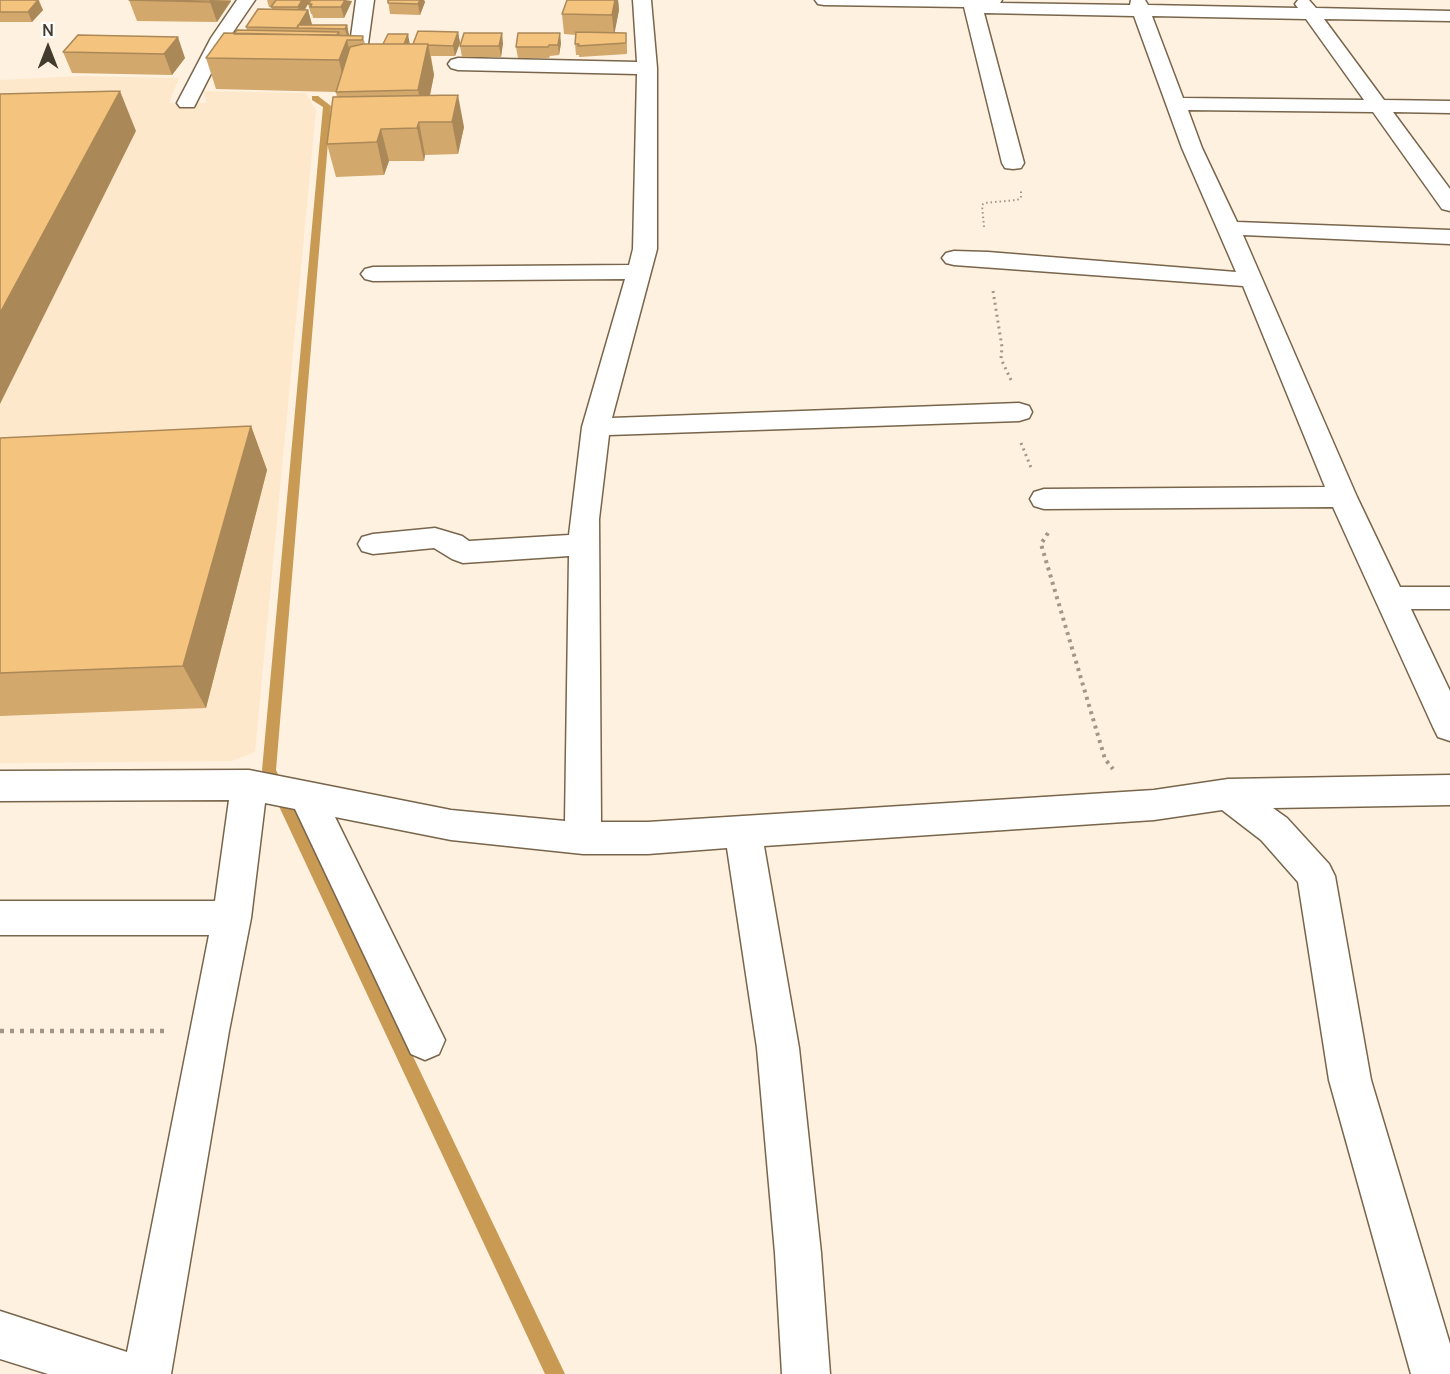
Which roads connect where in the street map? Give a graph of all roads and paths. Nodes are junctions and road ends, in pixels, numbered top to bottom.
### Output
1 (246, 0) edge
2 (365, 0) edge
3 (642, 0) edge
4 (824, 0) edge
5 (993, 0) edge
6 (1001, 0) edge
7 (972, 2) junction
8 (1450, 6) edge
9 (1139, 7) junction
10 (1308, 9) junction
11 (1450, 16) edge
12 (353, 59) edge
13 (458, 64) dead end
14 (646, 68) junction
15 (187, 103) dead end
16 (1176, 104) junction
17 (1380, 106) junction
18 (1450, 107) edge
19 (1013, 162) dead end
20 (1450, 204) edge
21 (1227, 228) junction
22 (1450, 237) edge
23 (954, 258) dead end
24 (640, 272) junction
25 (373, 274) dead end
26 (1252, 280) junction
27 (1019, 412) dead end
28 (596, 427) junction
29 (1343, 496) junction
30 (1044, 499) joint
31 (373, 544) dead end
32 (583, 545) junction
33 (1391, 598) junction
34 (1450, 598) edge
35 (1450, 727) edge
36 (249, 785) junction
37 (0, 786) edge
38 (1450, 790) edge
39 (1228, 794) junction
40 (307, 797) junction
41 (1154, 805) junction
42 (743, 832) junction
43 (583, 838) junction
44 (0, 918) edge
45 (232, 918) junction
46 (0, 1031) edge
47 (209, 1031) junction
48 (425, 1040) dead end
49 (0, 1335) edge
50 (123, 1374) edge
51 (147, 1374) edge
52 (806, 1374) edge
53 (1435, 1374) edge

1 - 15 street
2 - 12 street
3 - 14 street
4 - 7 street
5 - 7 street
6 - 9 street
7 - 9 street
7 - 19 street
8 - 10 street
9 - 10 street
9 - 16 street
10 - 11 street
10 - 17 street
13 - 14 street
14 - 24 street
16 - 17 street
16 - 21 street
17 - 18 street
17 - 20 street
21 - 22 street
21 - 26 street
23 - 26 street
24 - 25 street
24 - 28 street
26 - 29 street
27 - 28 street
28 - 32 street
29 - 30 street
29 - 33 street
30 - 41 path
31 - 32 street
32 - 43 street
33 - 34 street
33 - 35 street
36 - 37 street
36 - 40 street
36 - 45 street
38 - 39 street
39 - 41 street
39 - 53 street
40 - 43 street
40 - 48 street
41 - 42 street
42 - 43 street
42 - 52 street
44 - 45 street
45 - 47 street
46 - 47 path
47 - 51 street
49 - 50 street

